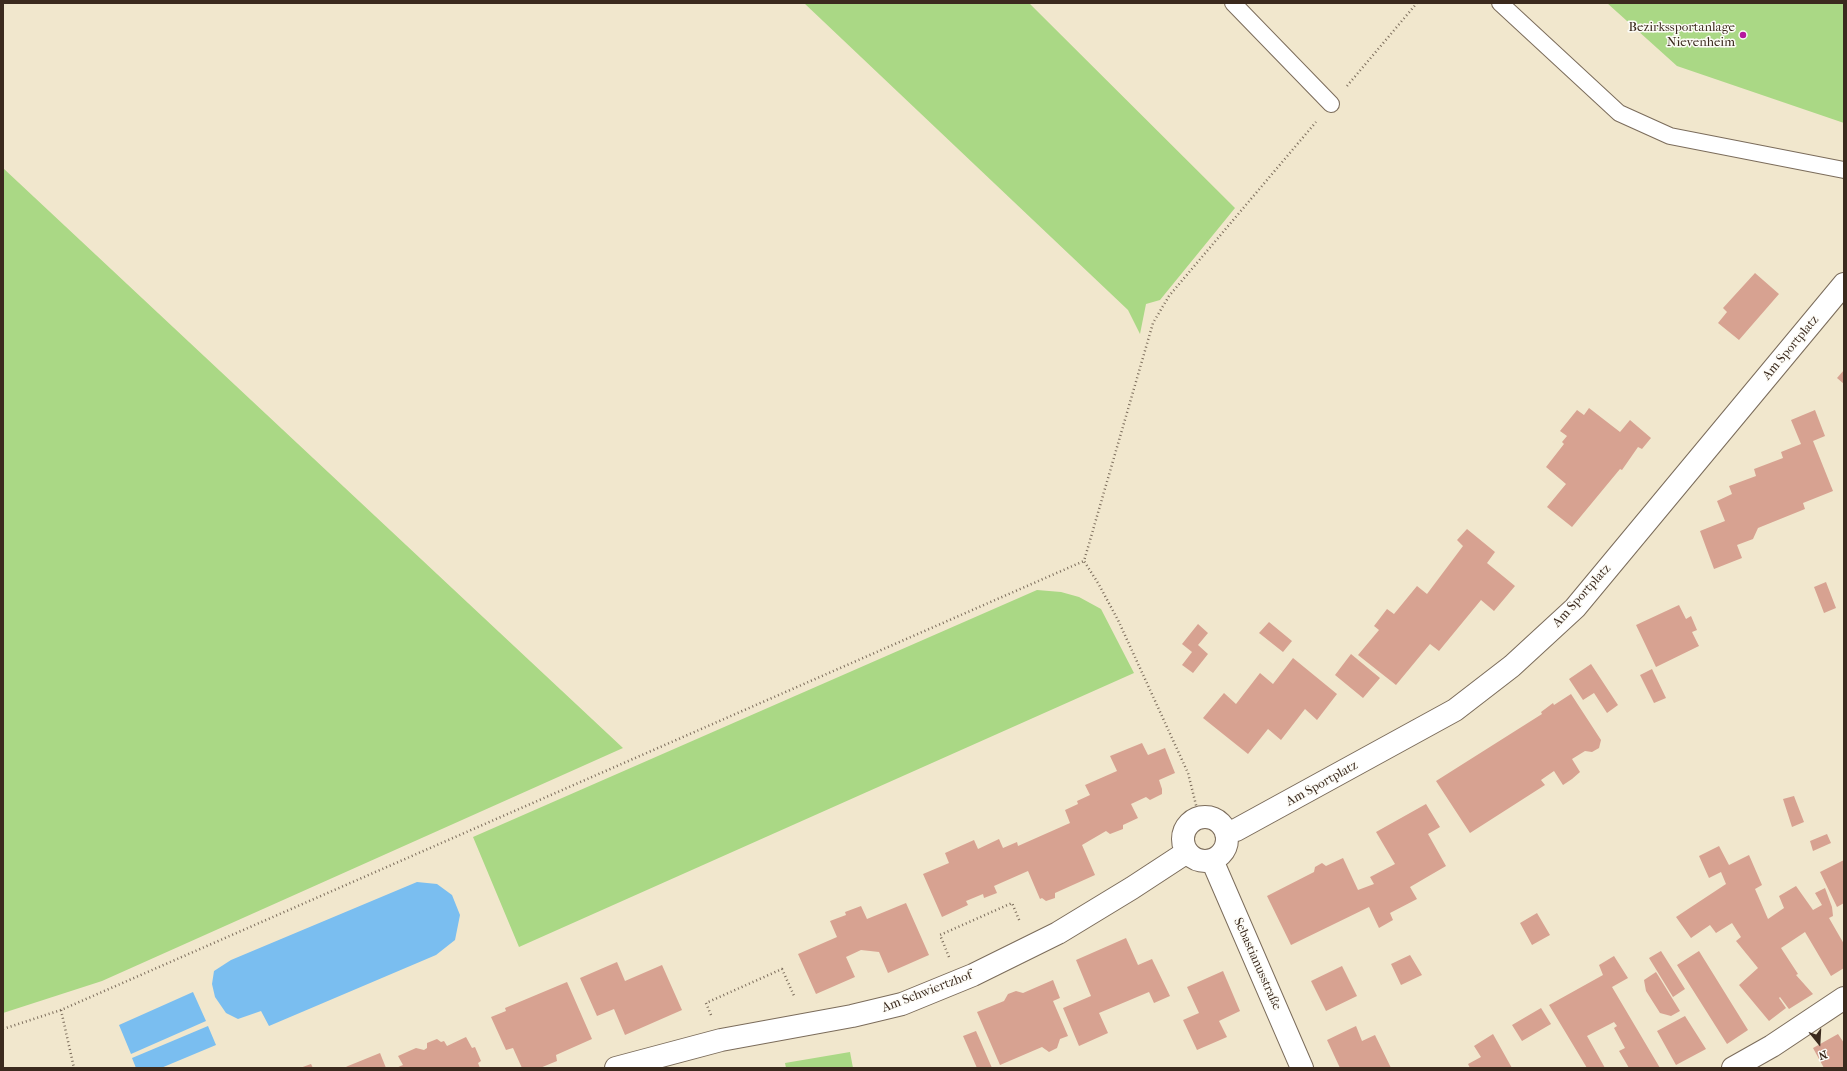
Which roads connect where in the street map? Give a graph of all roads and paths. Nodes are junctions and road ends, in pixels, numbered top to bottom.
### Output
1 (1233, 3) edge
2 (1417, 3) edge
3 (1500, 3) edge
4 (1331, 104) junction
5 (1844, 170) edge
6 (1844, 284) edge
7 (1084, 561) junction
8 (1199, 817) junction
9 (1226, 833) junction
10 (1187, 852) junction
11 (1212, 860) junction
12 (1030, 947) junction
13 (959, 980) junction
14 (1844, 998) edge
15 (61, 1010) junction
16 (807, 1024) junction
17 (3, 1029) edge
18 (721, 1040) junction
19 (74, 1068) edge
20 (616, 1068) edge
21 (1302, 1068) edge
22 (1733, 1068) edge

1 - 4 lane
2 - 4 path
3 - 5 lane
4 - 7 path
6 - 9 street, Am Sportplatz
7 - 8 path
7 - 15 path
8 - 9 street
8 - 10 street
9 - 11 street
10 - 11 street
10 - 12 street, Am Schwiertzhof
11 - 21 street, Sebastianusstraße
12 - 13 street, Am Schwiertzhof
12 - 13 path
13 - 16 street, Am Schwiertzhof
14 - 22 street
15 - 17 path
15 - 19 path
16 - 18 street, Am Schwiertzhof
16 - 18 path
18 - 20 street, Am Schwiertzhof

